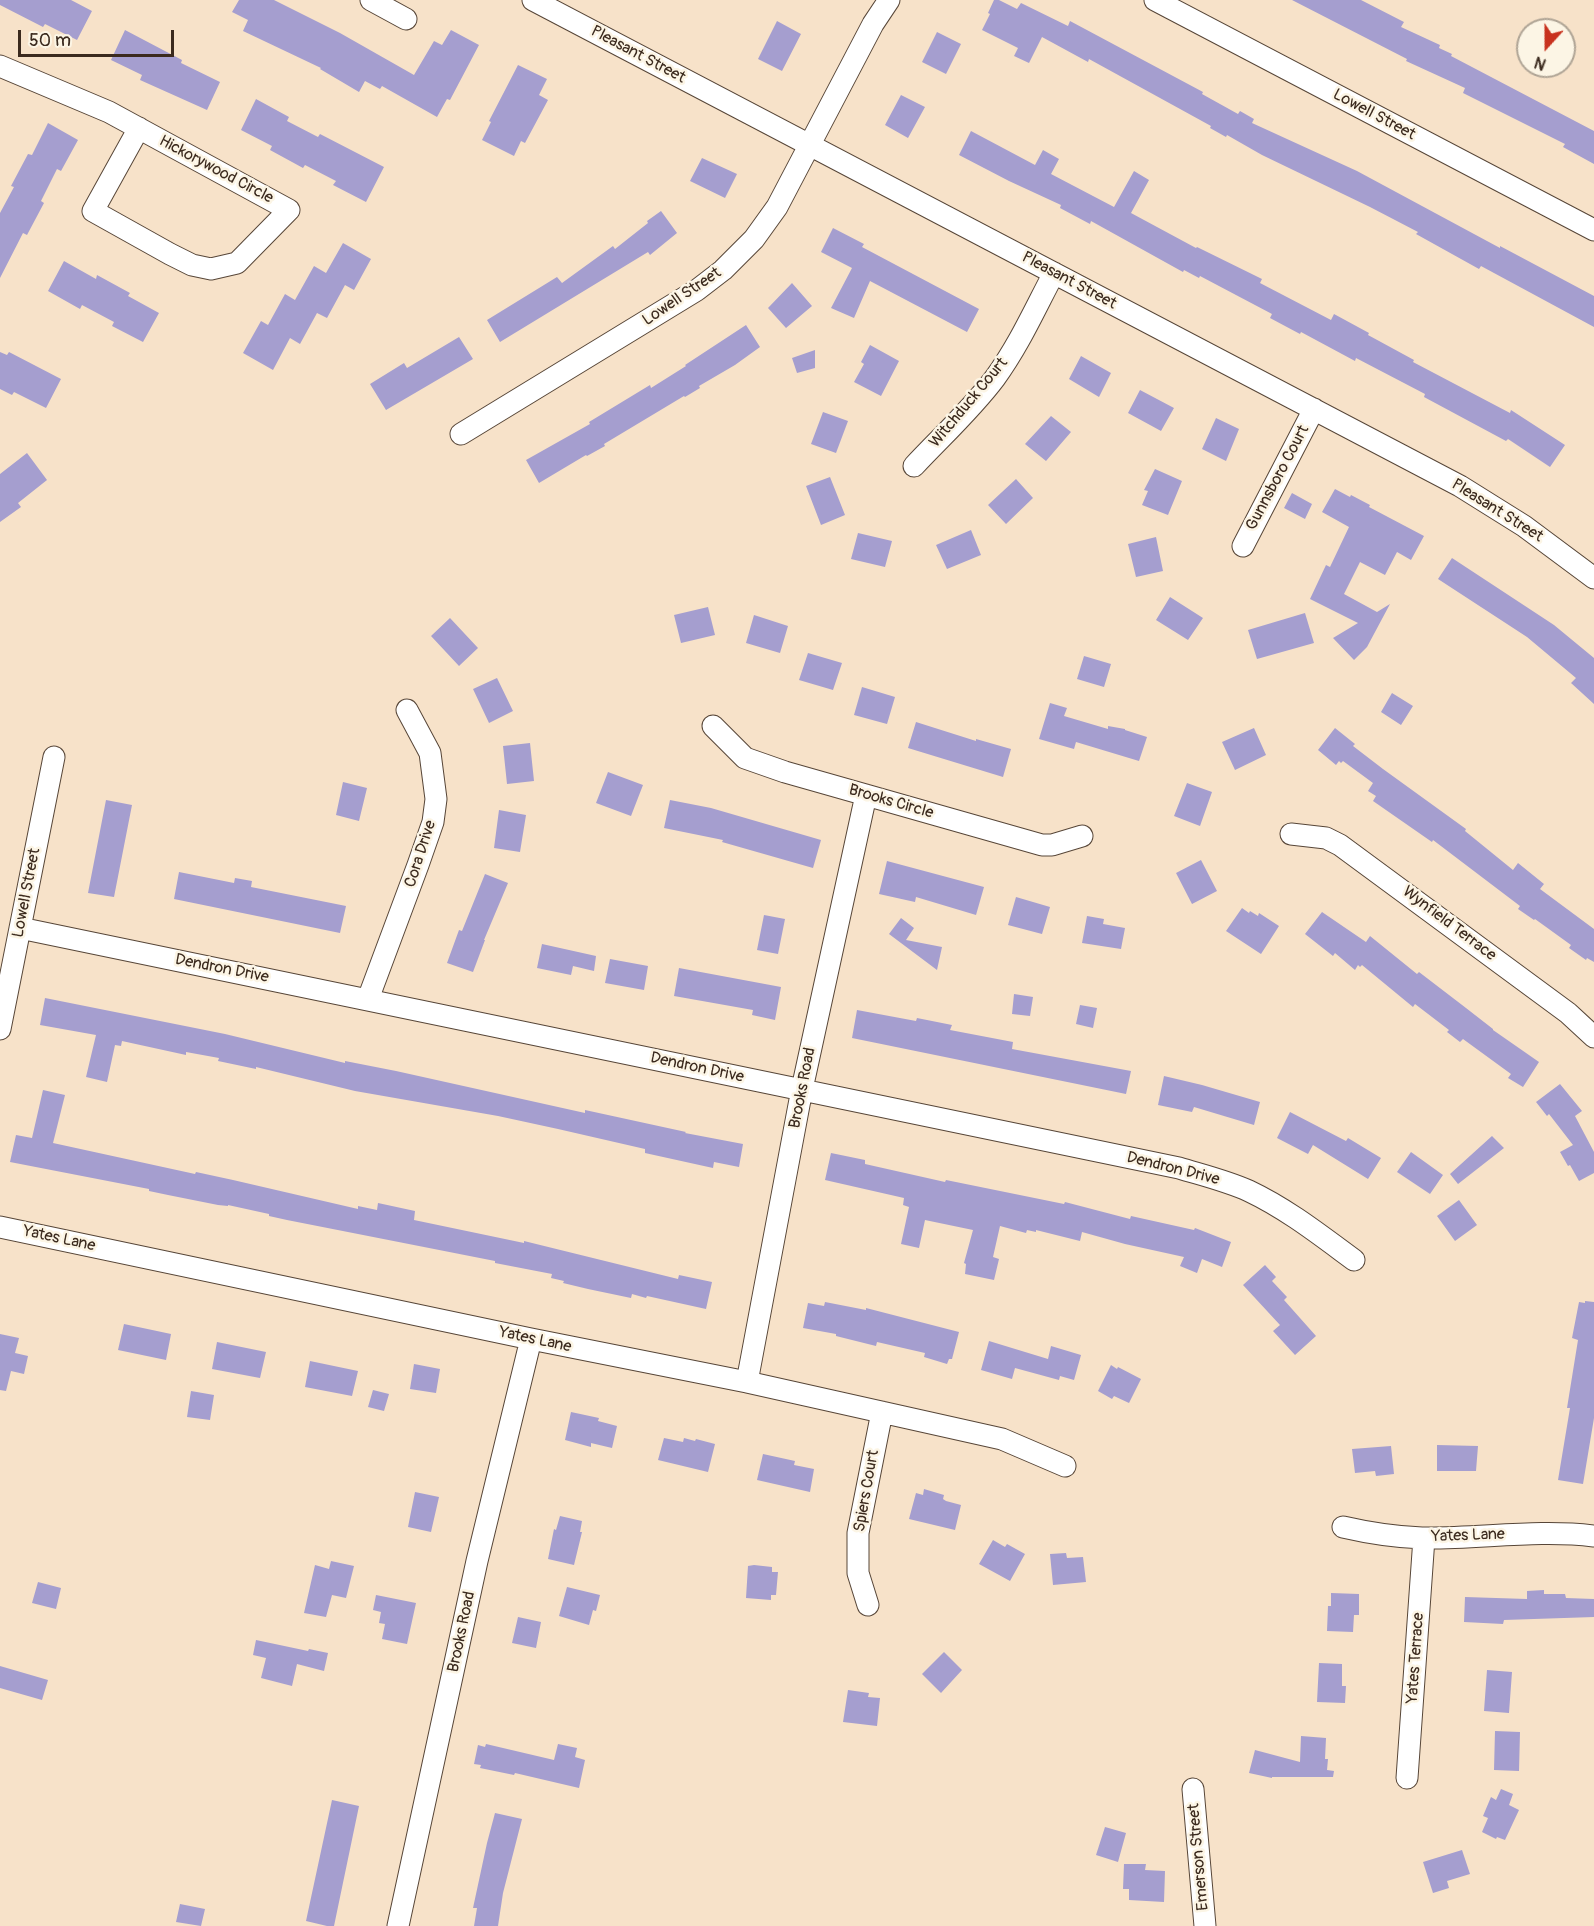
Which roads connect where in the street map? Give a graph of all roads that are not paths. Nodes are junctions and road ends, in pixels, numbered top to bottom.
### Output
1 (371, 0) edge
2 (889, 0) edge
3 (1155, 0) edge
4 (544, 2) edge
5 (406, 19) dead end
6 (0, 66) edge
7 (139, 128) junction
8 (810, 146) junction
9 (1594, 230) edge
10 (1053, 273) junction
11 (1314, 410) junction
12 (461, 435) dead end
13 (914, 466) dead end
14 (1243, 546) dead end
15 (1594, 578) edge
16 (407, 710) dead end
17 (713, 726) dead end
18 (54, 757) dead end
19 (866, 795) junction
20 (1291, 834) dead end
21 (1082, 836) dead end
22 (20, 928) junction
23 (368, 999) junction
24 (0, 1029) edge
25 (1594, 1037) edge
26 (802, 1089) junction
27 (0, 1227) edge
28 (1354, 1260) dead end
29 (531, 1339) junction
30 (747, 1382) junction
31 (882, 1412) junction
32 (1065, 1466) dead end
33 (1343, 1527) dead end
34 (1594, 1536) edge
35 (1424, 1538) junction
36 (868, 1605) dead end
37 (1407, 1778) dead end
38 (1193, 1789) dead end
39 (398, 1926) edge
40 (1204, 1926) edge

1 - 5 street
2 - 8 street, Lowell Street
3 - 9 street, Lowell Street
4 - 8 street, Pleasant Street
6 - 7 street, Hickorywood Circle
7 - 7 street, Hickorywood Circle
8 - 10 street, Pleasant Street
8 - 12 street, Lowell Street
10 - 11 street, Pleasant Street
10 - 13 street, Witchduck Court
11 - 14 street, Gunnsboro Court
11 - 15 street, Pleasant Street
16 - 23 street, Cora Drive
17 - 19 street, Brooks Circle
18 - 22 street, Lowell Street
19 - 21 street, Brooks Circle
19 - 26 street, Brooks Road
20 - 25 street, Wynfield Terrace
22 - 23 street, Dendron Drive
22 - 24 street, Lowell Street
23 - 26 street, Dendron Drive
26 - 28 street, Dendron Drive
26 - 30 street, Brooks Road
27 - 29 street, Yates Lane
29 - 30 street, Yates Lane
29 - 39 street, Brooks Road
30 - 31 street, Yates Lane
31 - 32 street, Yates Lane
31 - 36 street, Spiers Court
33 - 35 street, Yates Lane
34 - 35 street, Yates Lane
35 - 37 street, Yates Terrace
38 - 40 street, Emerson Street

